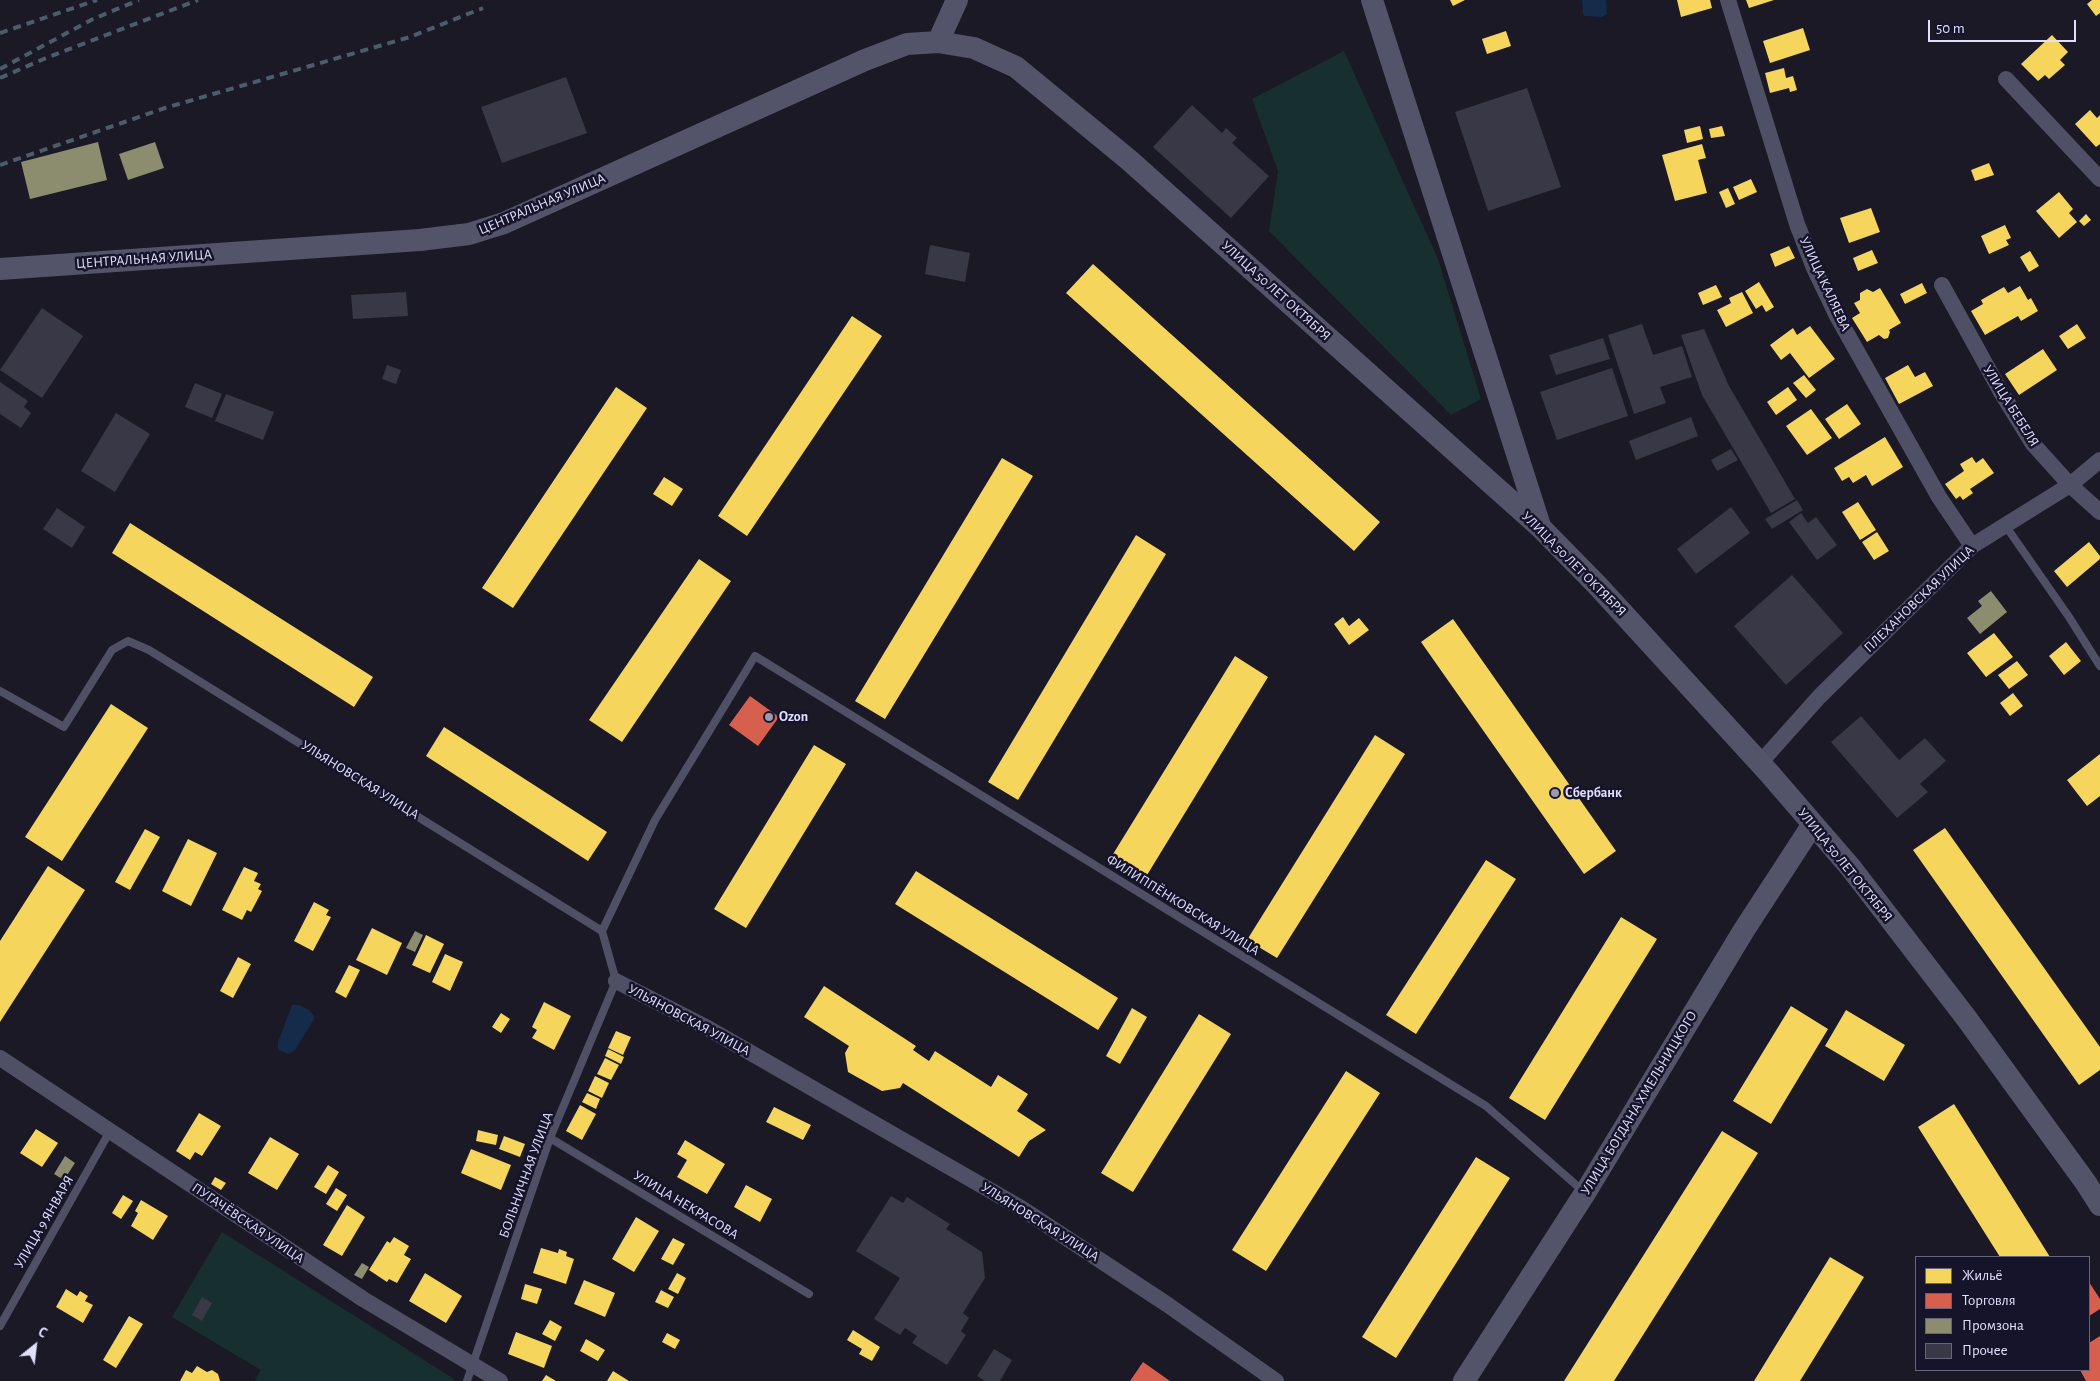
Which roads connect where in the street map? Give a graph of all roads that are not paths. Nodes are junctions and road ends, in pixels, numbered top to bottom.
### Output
1 (957, 0) edge
2 (1372, 0) edge
3 (1728, 0) edge
4 (938, 42) junction
5 (2006, 79) dead end
6 (2100, 179) edge
7 (0, 269) edge
8 (1942, 286) dead end
9 (2100, 460) edge
10 (2070, 485) junction
11 (2100, 512) edge
12 (2005, 525) junction
13 (1540, 527) junction
14 (1972, 546) junction
15 (2100, 666) edge
16 (0, 691) edge
17 (1760, 763) junction
18 (1813, 824) junction
19 (602, 931) junction
20 (616, 981) junction
21 (0, 1058) edge
22 (110, 1131) junction
23 (550, 1138) junction
24 (1585, 1193) junction
25 (2100, 1205) edge
26 (809, 1294) dead end
27 (0, 1326) edge
28 (474, 1364) junction
29 (467, 1381) edge
30 (500, 1381) edge
31 (1276, 1381) edge
32 (1464, 1381) edge

1 - 4 main road
2 - 13 main road
3 - 14 street, УЛИЦА КАЛЯЕВА
4 - 7 main road, ЦЕНТРАЛЬНАЯ УЛИЦА
4 - 13 main road, УЛИЦА 50 ЛЕТ ОКТЯБРЯ
5 - 6 street
8 - 10 street, УЛИЦА БЕБЕЛЯ
9 - 10 street, ПЛЕХАНОВСКАЯ УЛИЦА
10 - 11 street, УЛИЦА БЕБЕЛЯ
10 - 12 street, ПЛЕХАНОВСКАЯ УЛИЦА
12 - 14 street, ПЛЕХАНОВСКАЯ УЛИЦА
12 - 15 lane
13 - 17 main road, УЛИЦА 50 ЛЕТ ОКТЯБРЯ
14 - 17 street, ПЛЕХАНОВСКАЯ УЛИЦА
16 - 19 lane, УЛЬЯНОВСКАЯ УЛИЦА
17 - 18 main road, УЛИЦА 50 ЛЕТ ОКТЯБРЯ
18 - 24 main road, УЛИЦА БОГДАНА ХМЕЛЬНИЦКОГО
18 - 25 main road, УЛИЦА 50 ЛЕТ ОКТЯБРЯ
19 - 20 lane, УЛЬЯНОВСКАЯ УЛИЦА
19 - 24 lane, ФИЛИППЁНКОВСКАЯ УЛИЦА
20 - 23 lane, БОЛЬНИЧНАЯ УЛИЦА
20 - 31 street, УЛЬЯНОВСКАЯ УЛИЦА
21 - 22 street, ПУГАЧЁВСКАЯ УЛИЦА
22 - 27 lane, УЛИЦА 9 ЯНВАРЯ
22 - 28 street, ПУГАЧЁВСКАЯ УЛИЦА
23 - 26 lane, УЛИЦА НЕКРАСОВА
23 - 28 lane, БОЛЬНИЧНАЯ УЛИЦА
24 - 32 main road, УЛИЦА БОГДАНА ХМЕЛЬНИЦКОГО
28 - 29 lane, БОЛЬНИЧНАЯ УЛИЦА
28 - 30 street, ПУГАЧЁВСКАЯ УЛИЦА

